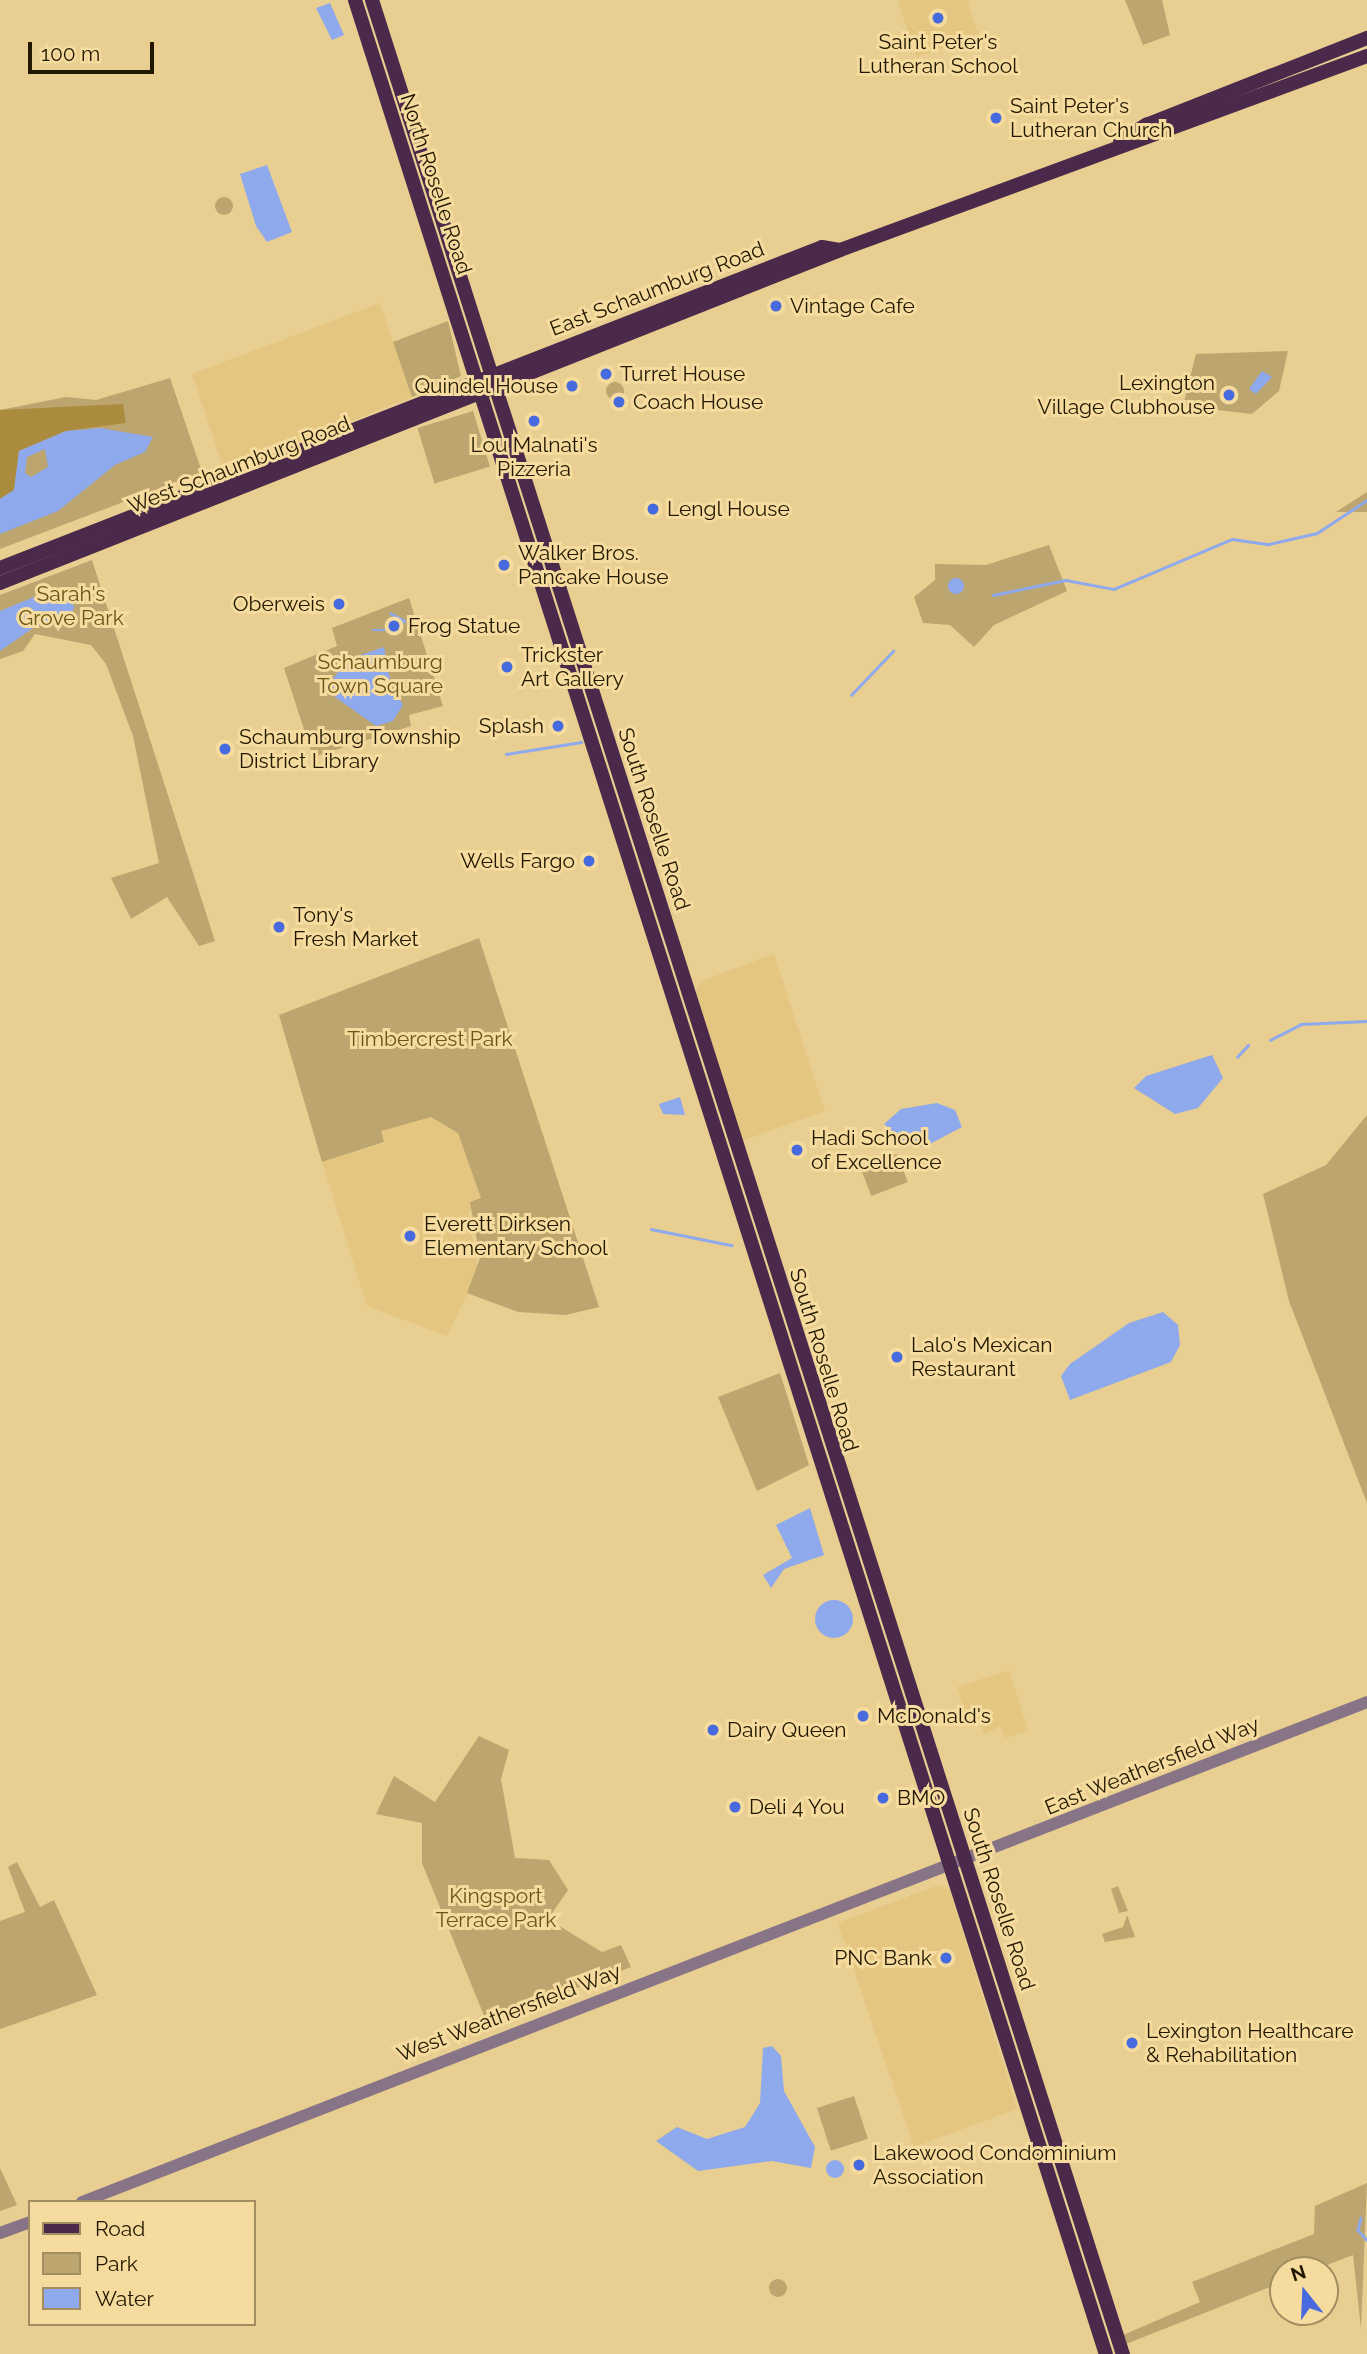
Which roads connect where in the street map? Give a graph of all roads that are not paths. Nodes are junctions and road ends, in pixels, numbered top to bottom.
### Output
1 (355, 0) edge
2 (372, 0) edge
3 (1367, 38) edge
4 (1367, 56) edge
5 (1114, 145) junction
6 (493, 382) junction
7 (478, 388) junction
8 (0, 568) edge
9 (0, 583) edge
10 (1367, 1702) edge
11 (958, 1864) junction
12 (87, 2200) edge
13 (28, 2223) edge
14 (0, 2233) edge
15 (1106, 2354) edge
16 (1123, 2354) edge

1 - 7 main road, North Roselle Road
2 - 6 main road, North Roselle Road
3 - 5 main road, East Schaumburg Road
4 - 5 main road, East Schaumburg Road
5 - 6 main road, East Schaumburg Road
6 - 7 main road, West Schaumburg Road
6 - 11 main road, South Roselle Road
7 - 8 main road, West Schaumburg Road
7 - 9 main road, West Schaumburg Road
7 - 11 main road, South Roselle Road
10 - 11 street, East Weathersfield Way
11 - 12 street, West Weathersfield Way
11 - 15 main road, South Roselle Road
11 - 16 main road, South Roselle Road
13 - 14 street

